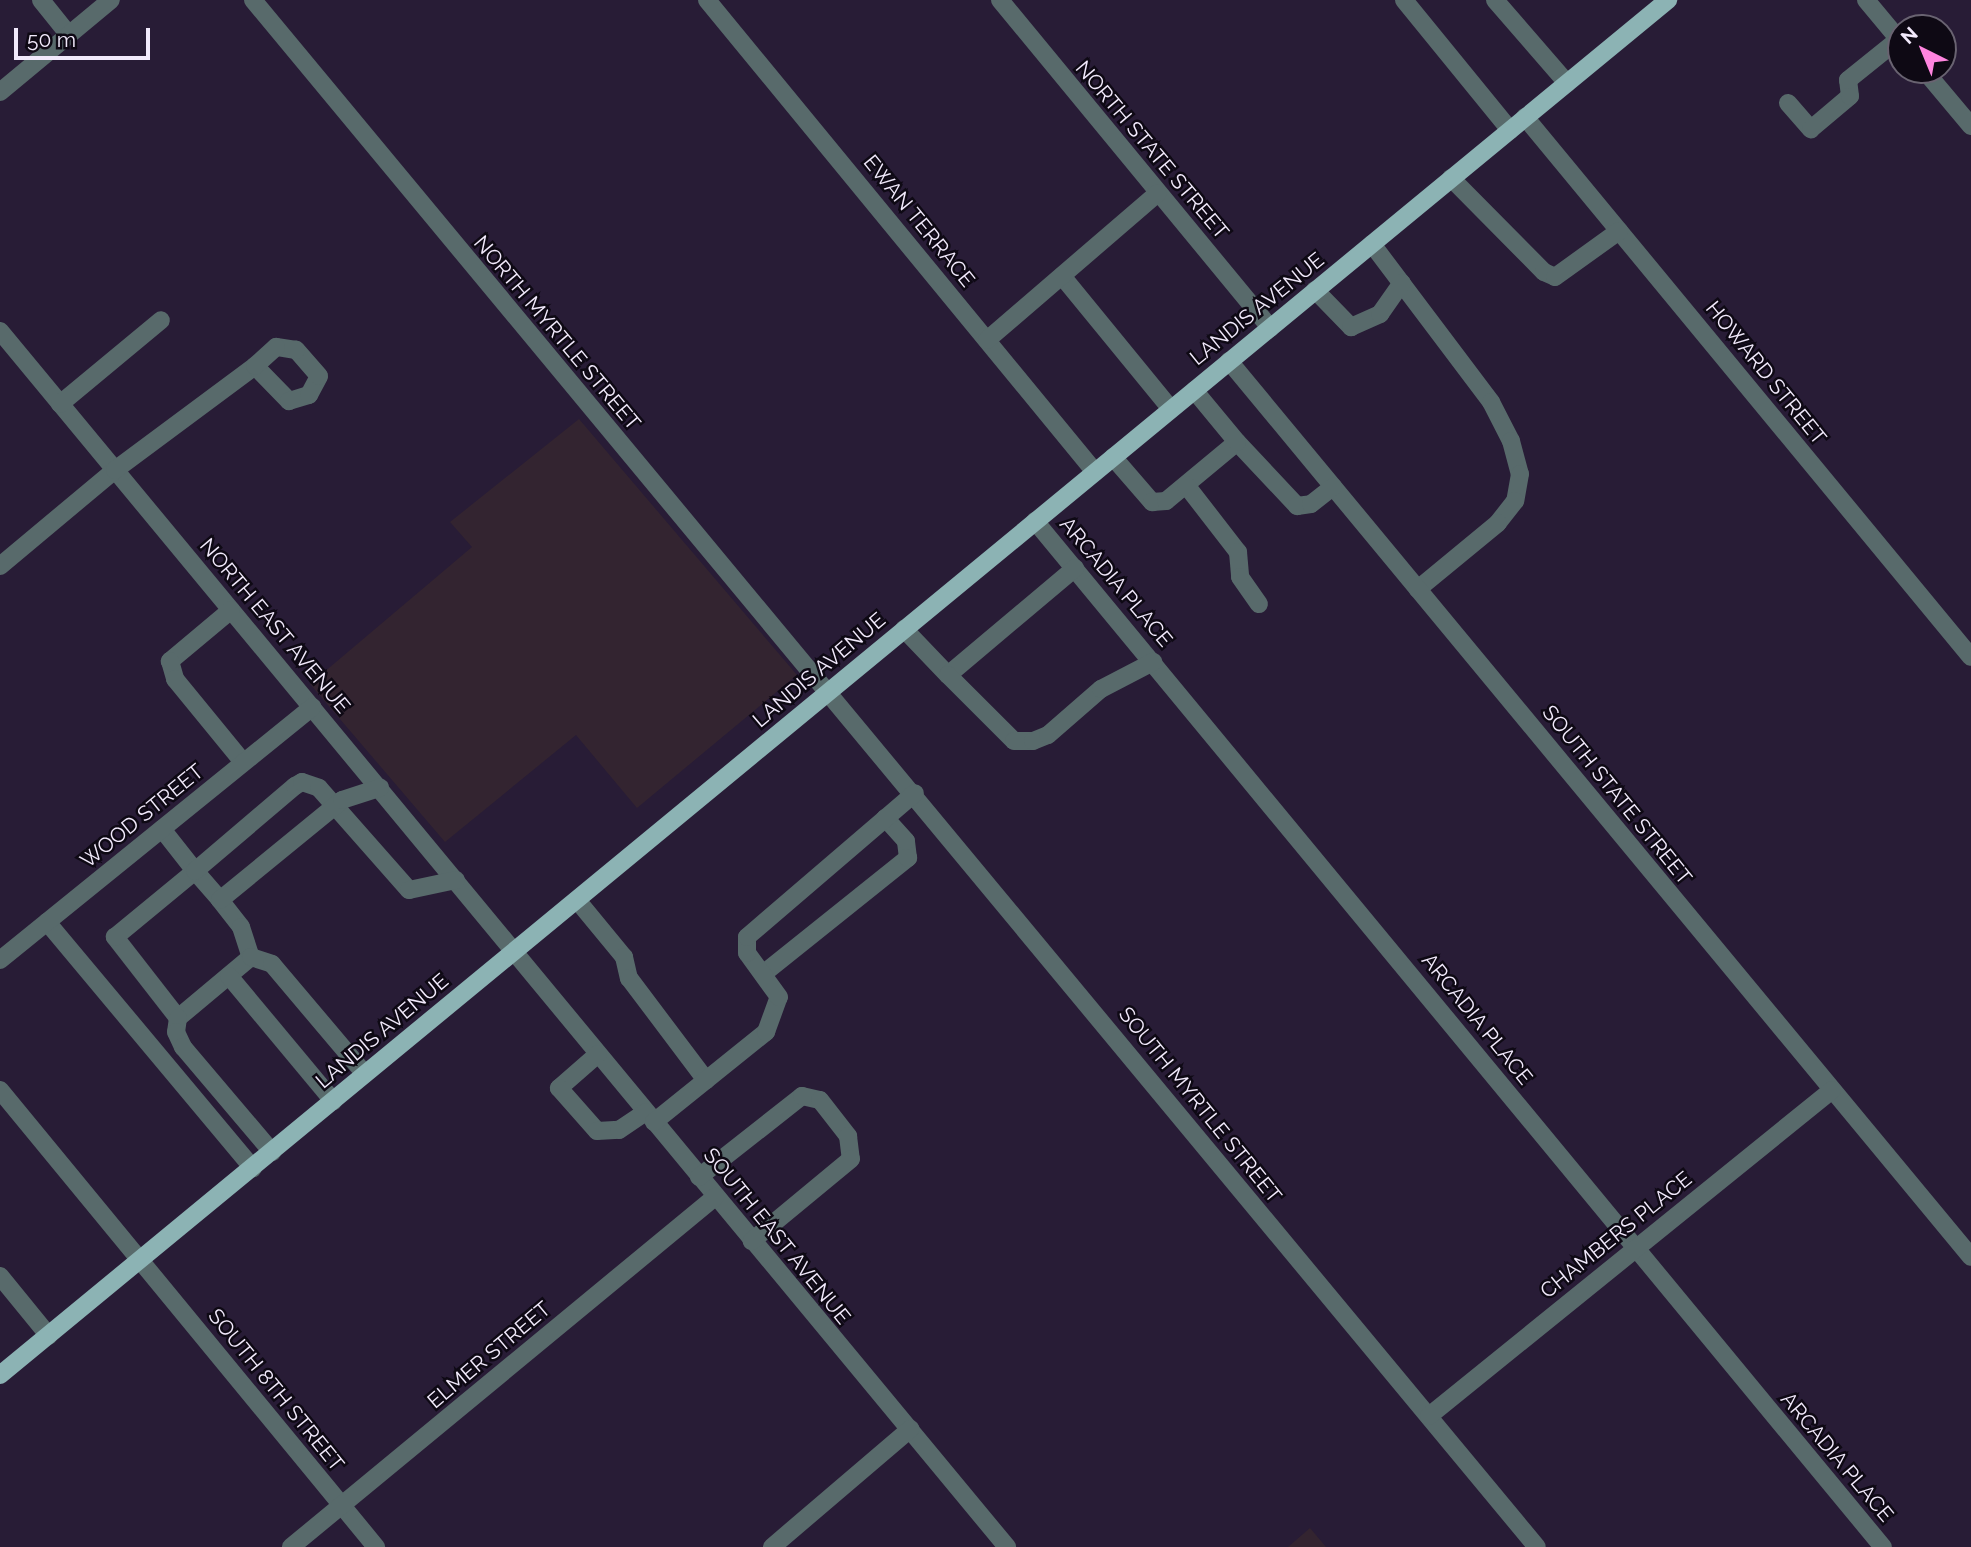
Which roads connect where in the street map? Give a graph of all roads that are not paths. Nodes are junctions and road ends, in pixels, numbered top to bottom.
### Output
1 (41, 0) edge
2 (111, 0) edge
3 (253, 0) edge
4 (707, 0) edge
5 (1000, 0) edge
6 (1405, 0) edge
7 (1494, 0) edge
8 (1668, 0) edge
9 (1866, 0) edge
10 (1887, 25) edge
11 (68, 35) junction
12 (1887, 51) edge
13 (1567, 83) junction
14 (1936, 84) edge
15 (0, 92) edge
16 (1788, 103) dead end
17 (1525, 117) junction
18 (1971, 126) edge
19 (1510, 130) junction
20 (1451, 178) junction
21 (1158, 193) junction
22 (1619, 231) junction
23 (1372, 244) junction
24 (1062, 276) junction
25 (1402, 283) junction
26 (1315, 290) junction
27 (161, 320) dead end
28 (1270, 328) junction
29 (0, 331) edge
30 (987, 340) junction
31 (1229, 361) junction
32 (255, 366) dead end
33 (1194, 390) junction
34 (60, 404) junction
35 (1171, 409) junction
36 (1237, 442) junction
37 (1113, 457) junction
38 (115, 470) junction
39 (1095, 472) junction
40 (1186, 485) junction
41 (1333, 486) junction
42 (1035, 521) junction
43 (0, 566) edge
44 (1075, 568) junction
45 (1418, 589) junction
46 (1259, 604) dead end
47 (231, 610) junction
48 (904, 629) junction
49 (1971, 657) edge
50 (1153, 662) junction
51 (948, 675) junction
52 (829, 691) junction
53 (312, 707) junction
54 (243, 762) junction
55 (380, 788) junction
56 (915, 793) junction
57 (335, 806) junction
58 (885, 818) junction
59 (162, 829) junction
60 (195, 871) junction
61 (456, 880) junction
62 (578, 900) junction
63 (220, 901) junction
64 (47, 922) junction
65 (515, 951) junction
66 (251, 957) junction
67 (0, 960) edge
68 (763, 974) junction
69 (229, 976) junction
70 (178, 1018) junction
71 (598, 1054) junction
72 (365, 1074) junction
73 (706, 1080) junction
74 (0, 1090) edge
75 (1832, 1090) junction
76 (333, 1101) junction
77 (650, 1117) junction
78 (272, 1152) junction
79 (253, 1168) junction
80 (699, 1177) junction
81 (715, 1197) junction
82 (752, 1241) junction
83 (1636, 1249) junction
84 (1971, 1257) edge
85 (142, 1260) junction
86 (0, 1276) edge
87 (49, 1336) junction
88 (0, 1375) edge
89 (1429, 1416) junction
90 (910, 1429) junction
91 (341, 1505) junction
92 (290, 1547) edge
93 (376, 1547) edge
94 (772, 1547) edge
95 (1007, 1547) edge
96 (1537, 1547) edge
97 (1883, 1547) edge

1 - 11 street
2 - 11 street
3 - 52 street, NORTH MYRTLE STREET
4 - 30 street, EWAN TERRACE
5 - 21 street, NORTH STATE STREET
6 - 19 street
7 - 13 street
8 - 13 main road, LANDIS AVENUE
9 - 10 street
11 - 15 street
12 - 16 street
13 - 17 main road, LANDIS AVENUE
14 - 18 street
17 - 19 main road, LANDIS AVENUE
17 - 22 street, HOWARD STREET
19 - 20 main road, LANDIS AVENUE
20 - 22 street
20 - 23 main road, LANDIS AVENUE
21 - 24 street
21 - 28 street, NORTH STATE STREET
22 - 49 street, HOWARD STREET
23 - 25 street
23 - 26 main road, LANDIS AVENUE
24 - 30 street
24 - 35 street
25 - 26 street
25 - 45 street
26 - 28 main road, LANDIS AVENUE
27 - 34 street
28 - 31 main road, LANDIS AVENUE
29 - 34 street, NORTH EAST AVENUE
30 - 39 street, EWAN TERRACE
31 - 33 main road, LANDIS AVENUE
31 - 41 street, SOUTH STATE STREET
32 - 38 street
33 - 35 main road, LANDIS AVENUE
33 - 36 street
34 - 38 street, NORTH EAST AVENUE
35 - 37 main road, LANDIS AVENUE
36 - 40 street
36 - 41 street
37 - 39 main road, LANDIS AVENUE
37 - 40 street
38 - 43 street
38 - 47 street, NORTH EAST AVENUE
39 - 42 main road, LANDIS AVENUE
40 - 46 street
41 - 45 street, SOUTH STATE STREET
42 - 44 street, ARCADIA PLACE
42 - 48 main road, LANDIS AVENUE
44 - 50 street, ARCADIA PLACE
44 - 51 street
45 - 75 street, SOUTH STATE STREET
47 - 53 street, NORTH EAST AVENUE
47 - 54 street
48 - 51 street
48 - 52 main road, LANDIS AVENUE
50 - 51 street
50 - 83 street, ARCADIA PLACE
52 - 56 street, SOUTH MYRTLE STREET
52 - 62 main road, LANDIS AVENUE
53 - 54 street, WOOD STREET
53 - 55 street, NORTH EAST AVENUE
54 - 59 street, WOOD STREET
55 - 57 street
55 - 61 street, NORTH EAST AVENUE
56 - 58 street
56 - 89 street, SOUTH MYRTLE STREET
57 - 60 street
57 - 61 street
57 - 63 street
58 - 68 street
58 - 68 street
59 - 60 street
59 - 64 street, WOOD STREET
60 - 63 street
60 - 70 street
61 - 65 street, NORTH EAST AVENUE
62 - 65 main road, LANDIS AVENUE
62 - 73 street
63 - 66 street
64 - 67 street, WOOD STREET
64 - 79 street
65 - 71 street, SOUTH EAST AVENUE
65 - 72 main road, LANDIS AVENUE
66 - 69 street
66 - 72 street
68 - 73 street
69 - 70 street
69 - 76 street
70 - 78 street
71 - 77 street, SOUTH EAST AVENUE
71 - 77 street
72 - 76 main road, LANDIS AVENUE
73 - 77 street
74 - 85 street, SOUTH 8TH STREET
75 - 83 street, CHAMBERS PLACE
75 - 84 street, SOUTH STATE STREET
76 - 78 main road, LANDIS AVENUE
77 - 80 street, SOUTH EAST AVENUE
78 - 79 main road, LANDIS AVENUE
79 - 85 main road, LANDIS AVENUE
80 - 81 street, SOUTH EAST AVENUE
80 - 82 street
81 - 82 street, SOUTH EAST AVENUE
81 - 91 street, ELMER STREET
82 - 90 street, SOUTH EAST AVENUE
83 - 89 street, CHAMBERS PLACE
83 - 97 street, ARCADIA PLACE
85 - 87 main road, LANDIS AVENUE
85 - 91 street, SOUTH 8TH STREET
86 - 87 street
87 - 88 main road, LANDIS AVENUE
89 - 96 street, SOUTH MYRTLE STREET
90 - 94 street
90 - 95 street, SOUTH EAST AVENUE
91 - 92 street, ELMER STREET
91 - 93 street, SOUTH 8TH STREET

